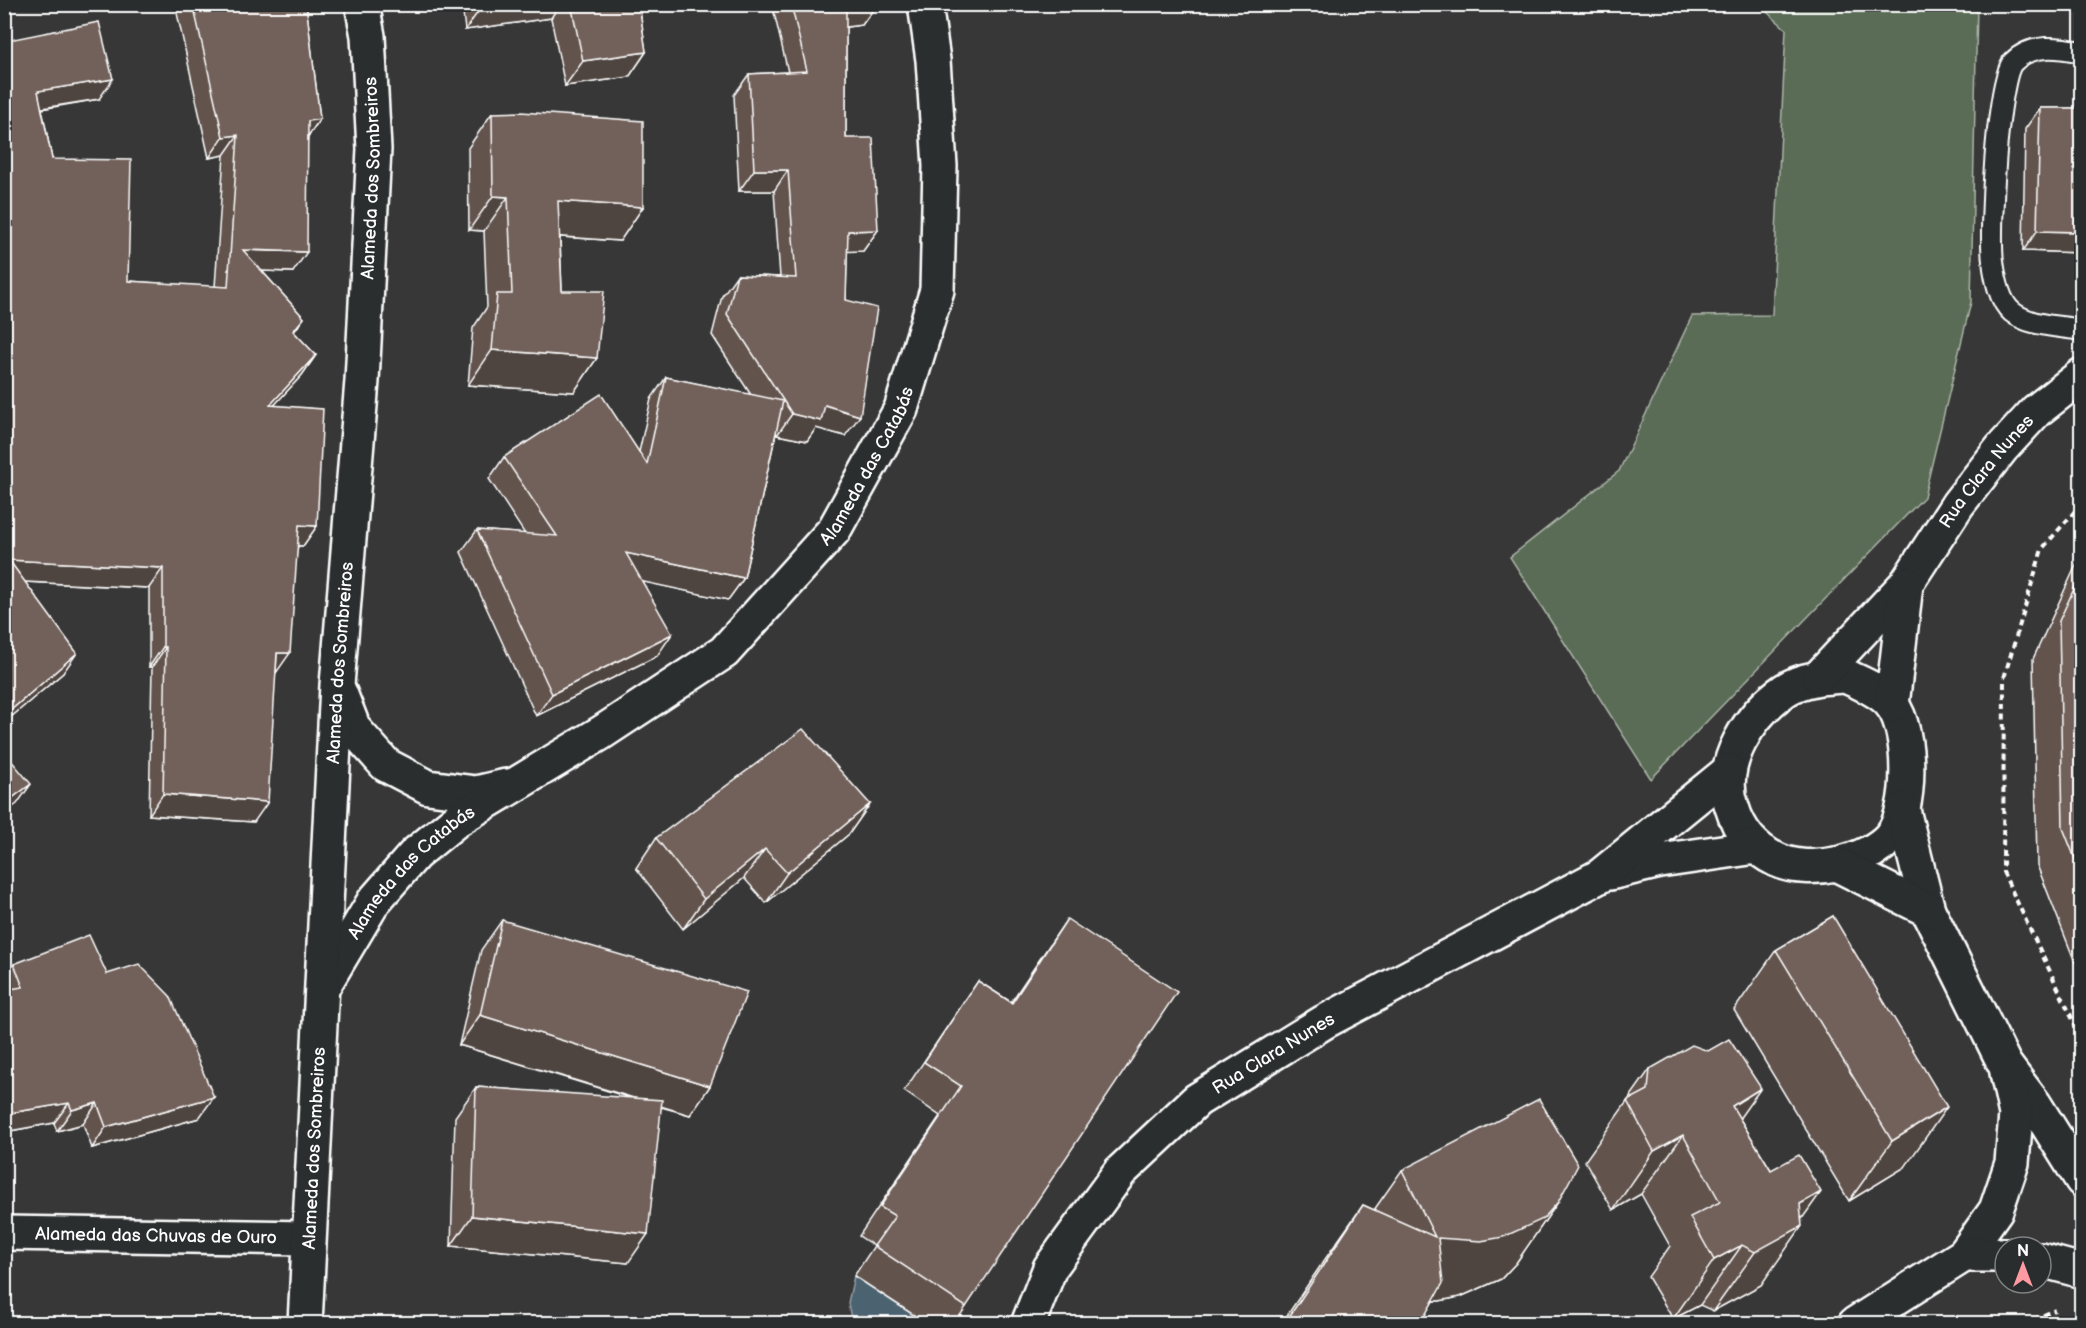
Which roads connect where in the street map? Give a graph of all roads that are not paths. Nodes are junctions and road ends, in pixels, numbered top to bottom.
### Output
1 (362, 4) edge
2 (925, 4) edge
3 (2082, 52) edge
4 (2082, 330) edge
5 (2082, 375) edge
6 (1906, 584) junction
7 (1820, 677) junction
8 (337, 685) junction
9 (1892, 705) junction
10 (1729, 771) junction
11 (522, 782) junction
12 (1903, 810) junction
13 (1756, 847) junction
14 (1836, 864) junction
15 (1600, 876) junction
16 (1928, 910) junction
17 (323, 986) junction
18 (2005, 1065) junction
19 (2082, 1180) edge
20 (4, 1233) edge
21 (307, 1238) junction
22 (1964, 1255) junction
23 (1993, 1255) edge
24 (2053, 1263) edge
25 (2082, 1271) edge
26 (305, 1323) edge
27 (1028, 1323) edge
28 (1855, 1323) edge

1 - 8 street, Alameda dos Sombreiros
2 - 11 street, Alameda das Catabás
3 - 4 lane
5 - 6 street, Rua Clara Nunes
6 - 7 street, Rua Clara Nunes
6 - 9 street, Rua Clara Nunes
7 - 9 street
7 - 10 street
8 - 11 street, Alameda das Catabás
8 - 17 street, Alameda dos Sombreiros
9 - 12 street
10 - 13 street
10 - 15 street, Rua Clara Nunes
11 - 17 street, Alameda das Catabás
12 - 14 street
12 - 16 street
13 - 14 street
13 - 15 street, Rua Clara Nunes
14 - 16 street
15 - 27 street, Rua Clara Nunes
16 - 18 street
17 - 21 street, Alameda dos Sombreiros
18 - 19 street
18 - 22 street
20 - 21 street, Alameda das Chuvas de Ouro
21 - 26 street, Alameda dos Sombreiros
22 - 23 street
22 - 28 street
24 - 25 street

